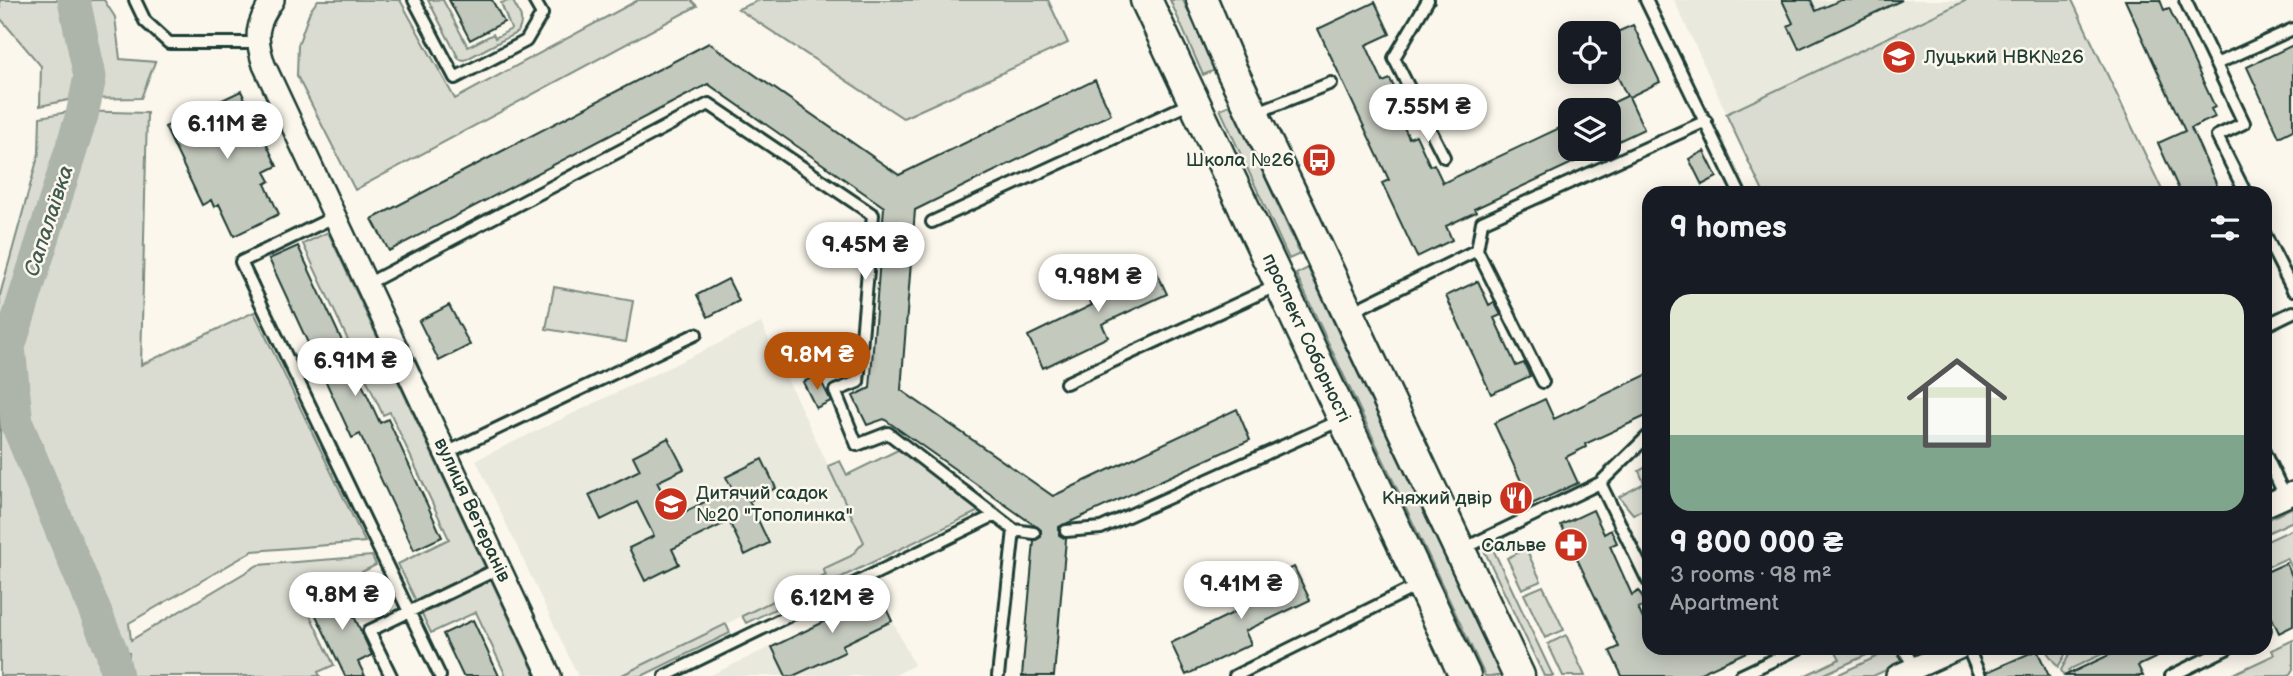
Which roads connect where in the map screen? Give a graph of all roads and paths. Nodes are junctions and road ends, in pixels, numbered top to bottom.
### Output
1 (135, 0) edge
2 (273, 0) edge
3 (414, 0) edge
4 (534, 0) edge
5 (1146, 0) edge
6 (1202, 0) edge
7 (1428, 0) edge
8 (1646, 0) edge
9 (2185, 0) edge
10 (2293, 29) edge
11 (257, 43) junction
12 (2216, 64) junction
13 (1232, 71) junction
14 (1331, 83) dead end
15 (1192, 95) junction
16 (1252, 114) junction
17 (1706, 121) junction
18 (1444, 157) dead end
19 (1736, 186) edge
20 (2242, 186) edge
21 (334, 217) junction
22 (932, 222) dead end
23 (2272, 249) edge
24 (1478, 250) junction
25 (367, 284) junction
26 (1281, 284) junction
27 (2293, 290) edge
28 (2293, 312) edge
29 (1348, 313) junction
30 (2272, 322) edge
31 (696, 334) dead end
32 (1543, 382) dead end
33 (1066, 383) dead end
34 (1344, 419) junction
35 (1642, 442) edge
36 (446, 453) junction
37 (2272, 466) edge
38 (1600, 483) junction
39 (2289, 495) edge
40 (2272, 502) edge
41 (995, 515) junction
42 (1014, 530) junction
43 (1066, 531) dead end
44 (1034, 533) dead end
45 (1460, 550) junction
46 (500, 568) junction
47 (1642, 569) edge
48 (1422, 583) junction
49 (409, 612) junction
50 (1784, 655) edge
51 (1944, 655) edge
52 (1971, 655) edge
53 (2214, 655) edge
54 (1906, 672) edge
55 (391, 676) edge
56 (440, 676) edge
57 (550, 676) edge
58 (665, 676) edge
59 (999, 676) edge
60 (1235, 676) edge
61 (1465, 676) edge
62 (1519, 676) edge
63 (1740, 676) edge
64 (1980, 676) edge
65 (2171, 676) edge

1 - 11 lane
2 - 11 street
3 - 4 lane
5 - 15 main road, проспект Соборності
6 - 13 main road
7 - 18 lane
8 - 17 lane
9 - 12 lane
10 - 12 lane
11 - 21 street, вулиця Ветеранів
12 - 20 lane
13 - 15 main road
13 - 16 main road
14 - 16 lane
15 - 22 lane
15 - 26 main road, проспект Соборності
16 - 29 main road
17 - 19 lane
17 - 24 lane
21 - 25 street, вулиця Ветеранів
21 - 49 lane
23 - 27 lane
24 - 29 lane
24 - 32 lane
25 - 36 street, вулиця Ветеранів
25 - 41 lane
26 - 33 lane
26 - 34 main road, проспект Соборності
28 - 30 lane
29 - 45 main road
31 - 36 lane
34 - 43 lane
34 - 48 main road, проспект Соборності
35 - 38 lane
36 - 46 street, вулиця Ветеранів
37 - 39 lane
38 - 45 lane
38 - 47 lane
39 - 40 street
41 - 42 lane
41 - 58 lane
42 - 44 lane
42 - 59 lane
45 - 62 main road
46 - 49 lane
46 - 57 street, вулиця Ветеранів
48 - 60 lane
48 - 61 main road, проспект Соборності
49 - 55 lane
49 - 56 lane
50 - 63 lane
51 - 54 street
52 - 64 lane
53 - 65 lane

